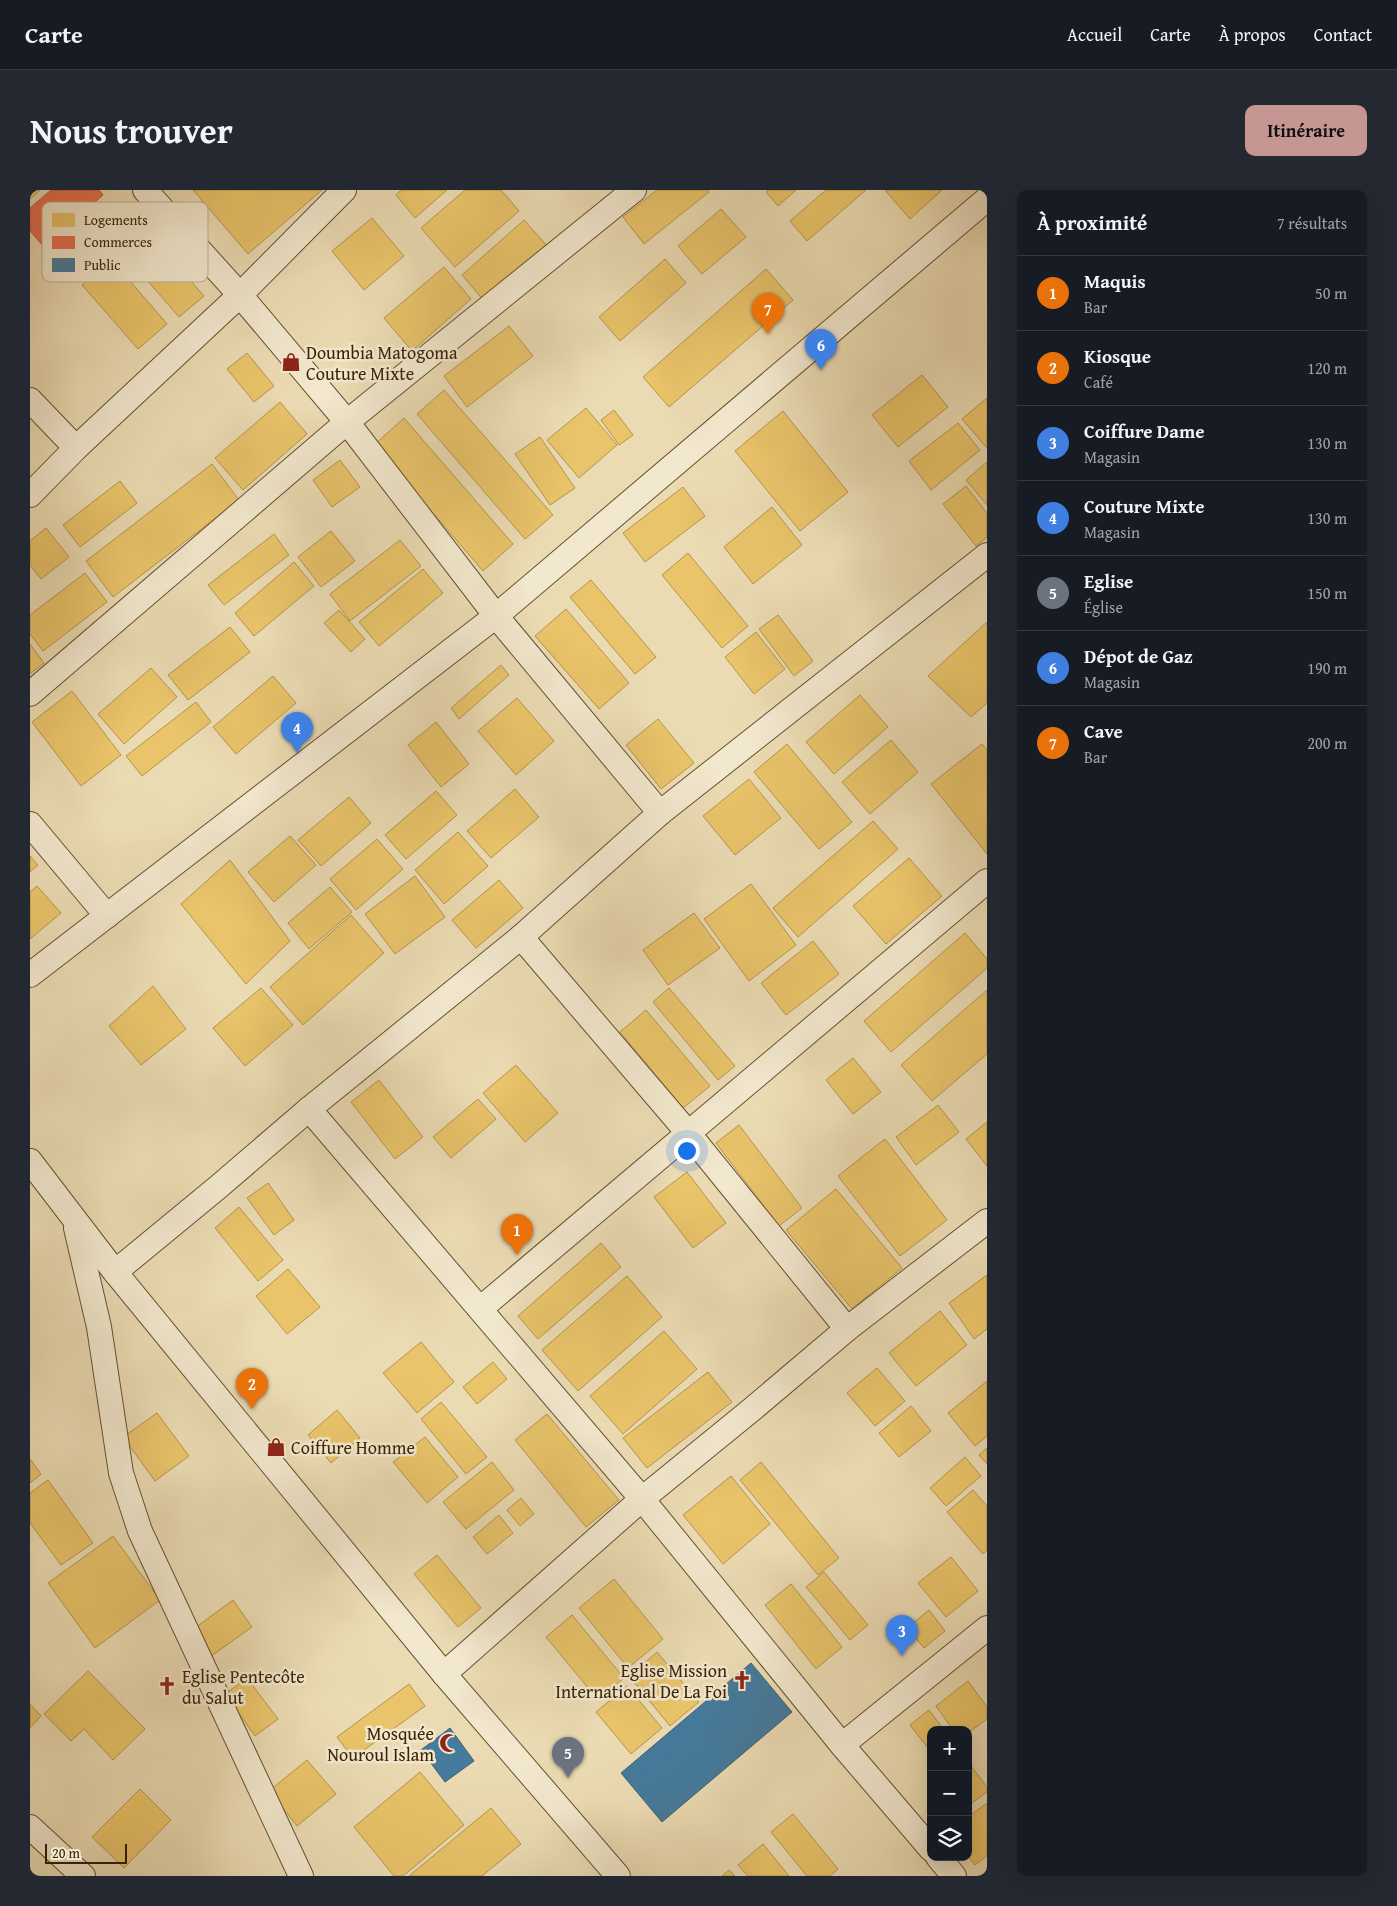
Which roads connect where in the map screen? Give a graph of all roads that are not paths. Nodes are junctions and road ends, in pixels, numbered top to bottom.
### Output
1 (145, 190) edge
2 (344, 190) edge
3 (634, 190) edge
4 (987, 199) edge
5 (156, 202) edge
6 (208, 260) edge
7 (240, 295) junction
8 (30, 400) edge
9 (347, 422) junction
10 (76, 448) junction
11 (30, 495) edge
12 (987, 555) edge
13 (496, 616) junction
14 (30, 694) edge
15 (660, 813) junction
16 (30, 824) edge
17 (987, 881) edge
18 (107, 916) junction
19 (521, 937) junction
20 (30, 975) edge
21 (308, 1109) junction
22 (689, 1134) junction
23 (30, 1161) edge
24 (73, 1217) junction
25 (987, 1221) edge
26 (115, 1272) junction
27 (480, 1309) junction
28 (847, 1328) junction
29 (642, 1498) junction
30 (987, 1628) edge
31 (444, 1674) junction
32 (842, 1745) junction
33 (30, 1827) edge
34 (927, 1844) edge
35 (941, 1861) edge
36 (83, 1876) edge
37 (301, 1876) edge
38 (618, 1876) edge
39 (954, 1876) edge

1 - 5 street
2 - 7 street
3 - 9 street
4 - 13 street
6 - 7 street
7 - 9 street
7 - 10 street
8 - 10 street
9 - 13 street
9 - 14 street
10 - 11 street
12 - 15 street
13 - 15 street
13 - 18 street
15 - 19 street
16 - 18 street
17 - 22 street
18 - 20 street
19 - 21 street
19 - 22 street
21 - 26 street
21 - 27 street
22 - 27 street
22 - 28 street
23 - 24 street
24 - 26 street
24 - 37 street
25 - 28 street
26 - 31 street
27 - 29 street
28 - 29 street
29 - 31 street
29 - 32 street
30 - 32 street
31 - 38 street
32 - 34 street
33 - 36 street
35 - 39 street

